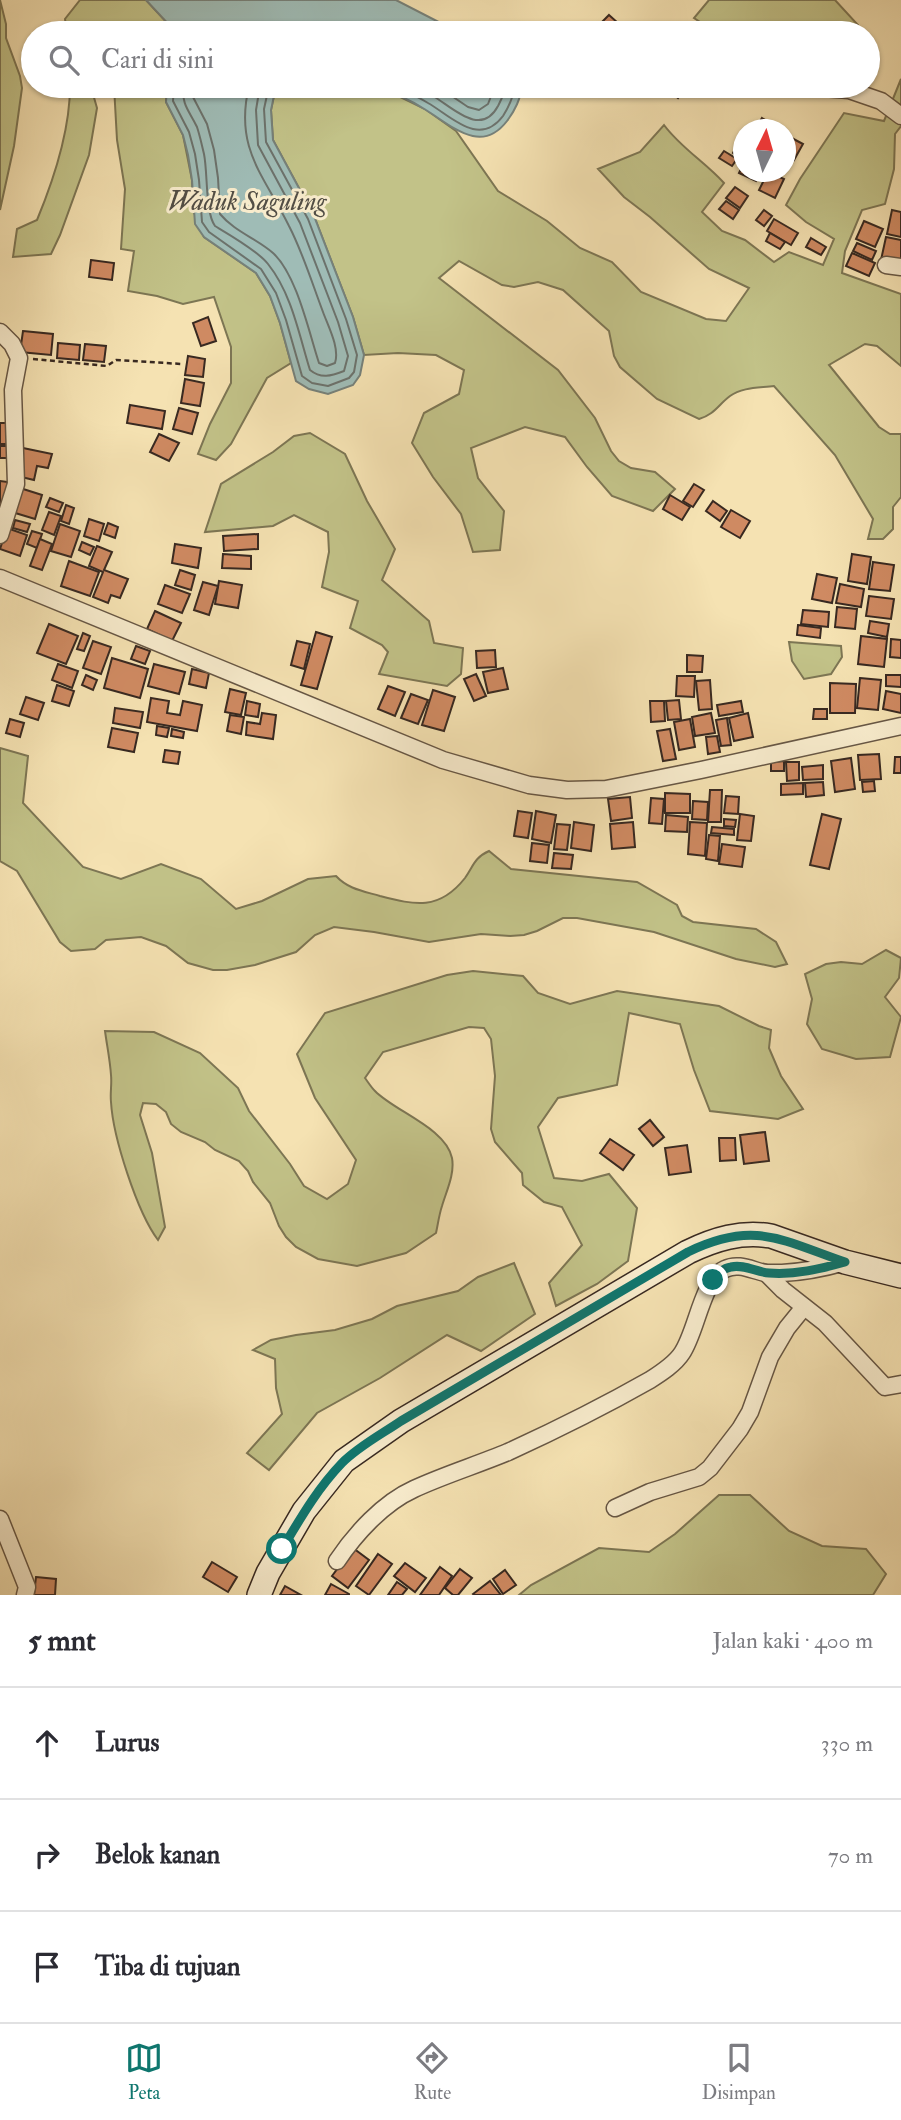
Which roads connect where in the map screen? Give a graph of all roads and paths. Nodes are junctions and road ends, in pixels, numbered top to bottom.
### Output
1 (872, 98) edge
2 (901, 116) edge
3 (0, 332) edge
4 (19, 358) junction
5 (182, 364) dead end
6 (0, 535) edge
7 (0, 578) edge
8 (901, 726) edge
9 (845, 1262) junction
10 (766, 1273) junction
11 (901, 1276) edge
12 (804, 1307) junction
13 (901, 1384) edge
14 (615, 1508) dead end
15 (0, 1519) edge
16 (337, 1561) dead end
17 (25, 1595) edge
18 (259, 1595) edge

1 - 2 street
3 - 4 street
4 - 5 path
4 - 6 street
7 - 8 street
9 - 10 street
9 - 11 main road
9 - 18 main road
10 - 12 street
10 - 16 street
12 - 13 street
12 - 14 street
15 - 17 street

